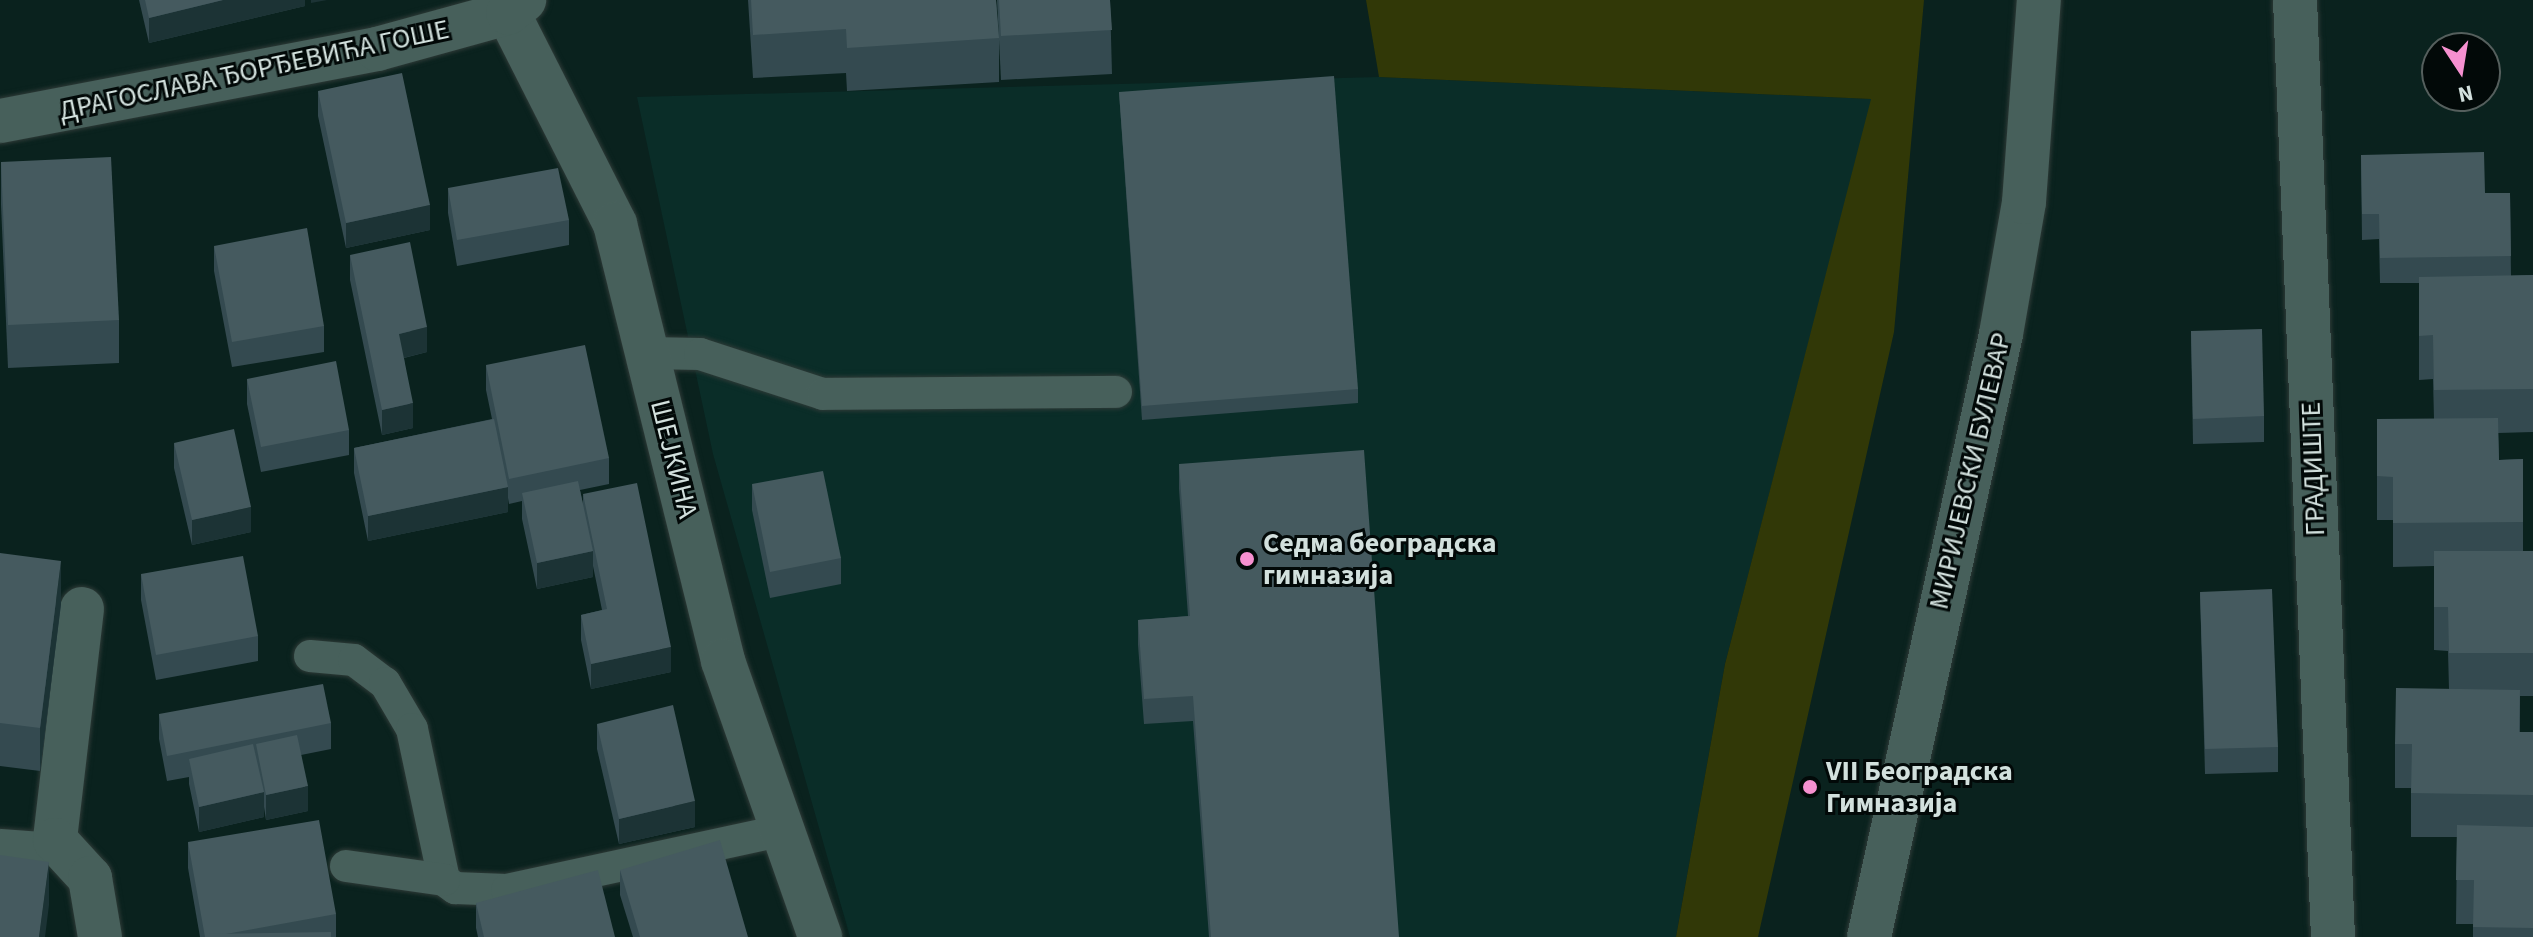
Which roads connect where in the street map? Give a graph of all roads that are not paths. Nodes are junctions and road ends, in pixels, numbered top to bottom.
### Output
1 (2039, 0) edge
2 (2295, 0) edge
3 (516, 6) edge
4 (0, 121) edge
5 (649, 353) junction
6 (1116, 392) dead end
7 (82, 609) dead end
8 (310, 656) dead end
9 (784, 830) junction
10 (0, 845) edge
11 (56, 849) junction
12 (346, 866) dead end
13 (444, 880) junction
14 (100, 937) edge
15 (820, 937) edge
16 (1869, 937) edge
17 (2333, 937) edge

1 - 16 street, МИРИЈЕВСКИ БУЛЕВАР
2 - 17 street, ГРАДИШТЕ
3 - 4 street, ДРАГОСЛАВА ЂОРЂЕВИЋА ГОШЕ
3 - 5 street, ШЕЈКИНА
5 - 6 lane
5 - 9 street, ШЕЈКИНА
7 - 11 street
8 - 13 lane
9 - 13 lane
9 - 15 street, ШЕЈКИНА
10 - 11 lane
11 - 14 street
12 - 13 lane

